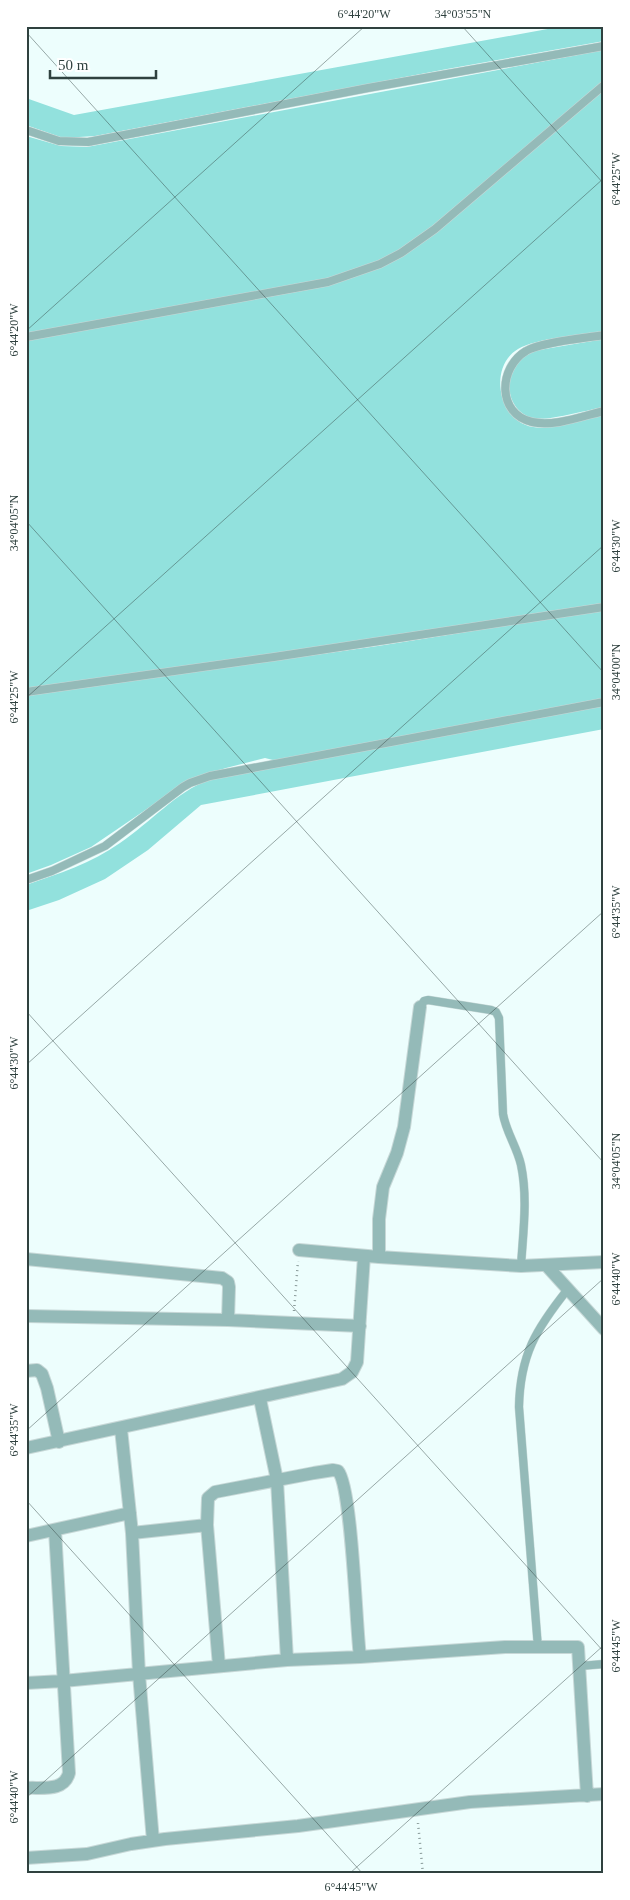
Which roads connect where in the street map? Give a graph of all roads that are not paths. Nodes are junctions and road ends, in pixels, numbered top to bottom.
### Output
1 (604, 46) edge
2 (604, 85) edge
3 (26, 130) edge
4 (604, 335) edge
5 (26, 337) edge
6 (604, 411) edge
7 (604, 607) edge
8 (26, 692) edge
9 (604, 702) edge
10 (26, 880) edge
11 (420, 1007) joint
12 (299, 1250) road end
13 (364, 1256) junction
14 (379, 1257) junction
15 (26, 1259) edge
16 (604, 1262) edge
17 (546, 1265) junction
18 (521, 1266) junction
19 (568, 1289) junction
20 (26, 1316) edge
21 (228, 1320) junction
22 (360, 1326) junction
23 (604, 1328) edge
24 (26, 1371) edge
25 (260, 1399) junction
26 (121, 1429) junction
27 (59, 1442) junction
28 (26, 1448) edge
29 (277, 1480) junction
30 (130, 1512) junction
31 (207, 1525) junction
32 (55, 1530) junction
33 (132, 1533) junction
34 (26, 1536) edge
35 (538, 1648) junction
36 (360, 1657) junction
37 (287, 1660) junction
38 (604, 1664) edge
39 (219, 1666) junction
40 (580, 1666) junction
41 (139, 1674) junction
42 (63, 1681) junction
43 (26, 1683) edge
44 (26, 1788) edge
45 (604, 1794) edge
46 (587, 1796) junction
47 (153, 1841) junction
48 (26, 1858) edge

1 - 3 lane
2 - 5 lane
4 - 6 lane
7 - 8 lane
9 - 10 lane
11 - 14 street
11 - 18 lane
12 - 13 street
13 - 14 street
13 - 22 street
14 - 18 street
15 - 21 street
16 - 17 street
17 - 18 street
17 - 19 street
19 - 23 street
19 - 35 lane
20 - 21 street
21 - 22 street
22 - 25 street
24 - 27 street
25 - 26 street
25 - 29 street
26 - 27 street
26 - 30 street
27 - 28 street
29 - 31 street
29 - 36 street
29 - 37 street
30 - 32 street
30 - 33 street
31 - 33 street
31 - 39 street
32 - 34 street
32 - 42 street
33 - 41 street
35 - 36 street
35 - 40 street
36 - 37 street
37 - 39 street
38 - 40 lane
39 - 41 street
40 - 46 street
41 - 42 street
41 - 47 street
42 - 43 street
42 - 44 street
45 - 46 street
46 - 47 street
47 - 48 street

